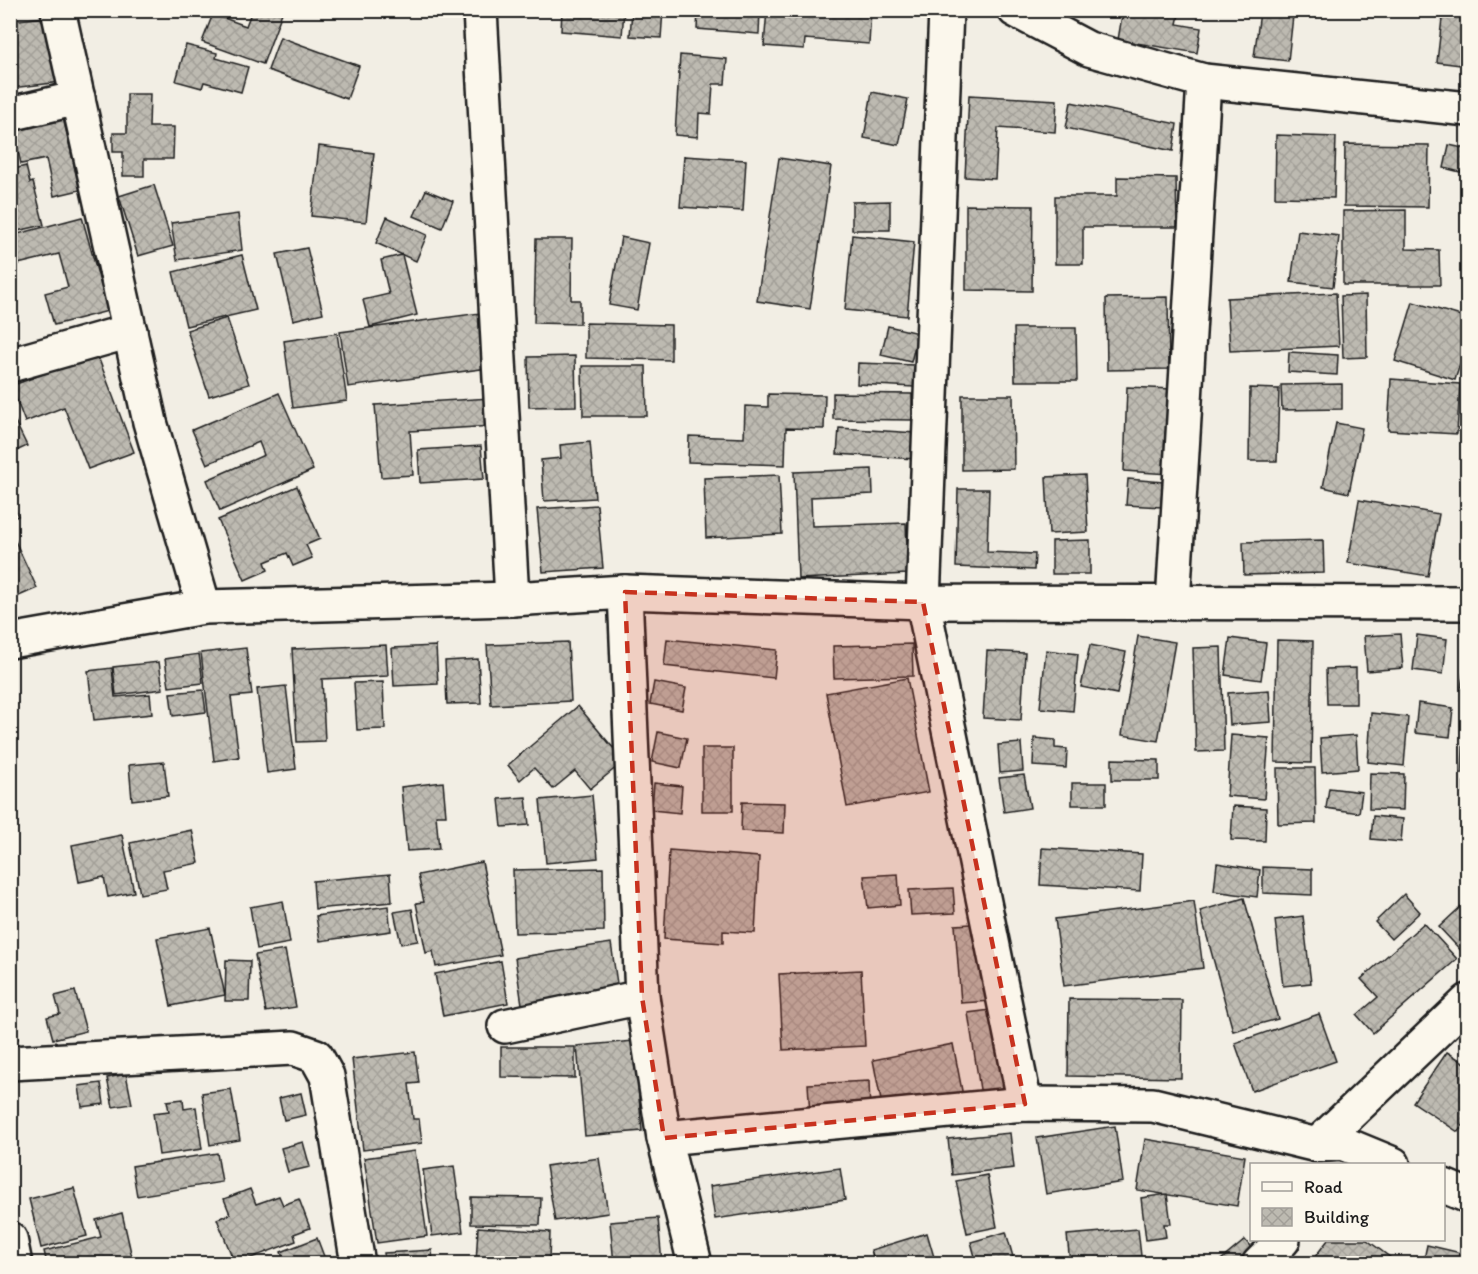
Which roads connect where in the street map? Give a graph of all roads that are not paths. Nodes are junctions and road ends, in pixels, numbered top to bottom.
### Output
1 (58, 10) edge
2 (480, 10) edge
3 (946, 10) edge
4 (1015, 10) edge
5 (1204, 81) junction
6 (78, 98) junction
7 (1467, 109) edge
8 (10, 114) edge
9 (130, 331) junction
10 (10, 365) edge
11 (625, 592) junction
12 (512, 599) junction
13 (923, 602) junction
14 (1173, 603) junction
15 (1467, 603) edge
16 (204, 607) junction
17 (10, 641) edge
18 (642, 997) junction
19 (1467, 1001) edge
20 (505, 1026) dead end
21 (10, 1063) edge
22 (1025, 1104) junction
23 (664, 1138) junction
24 (1329, 1151) edge
25 (1388, 1163) edge
26 (1445, 1187) edge
27 (1467, 1196) edge
28 (10, 1239) edge
29 (1281, 1241) edge
30 (15, 1263) edge
31 (358, 1263) edge
32 (695, 1263) edge
33 (1260, 1263) edge

1 - 6 street
2 - 12 street
3 - 13 street
4 - 5 street
5 - 7 street
5 - 14 street
6 - 8 street
6 - 9 street
9 - 10 street
9 - 16 street
11 - 12 street
11 - 13 street
11 - 18 street
12 - 16 street
13 - 14 street
13 - 22 street
14 - 15 street
16 - 17 street
18 - 20 street
18 - 23 street
19 - 24 street
21 - 31 street
22 - 23 street
22 - 24 street
23 - 32 street
24 - 25 street
26 - 27 street
28 - 30 street
29 - 33 street

